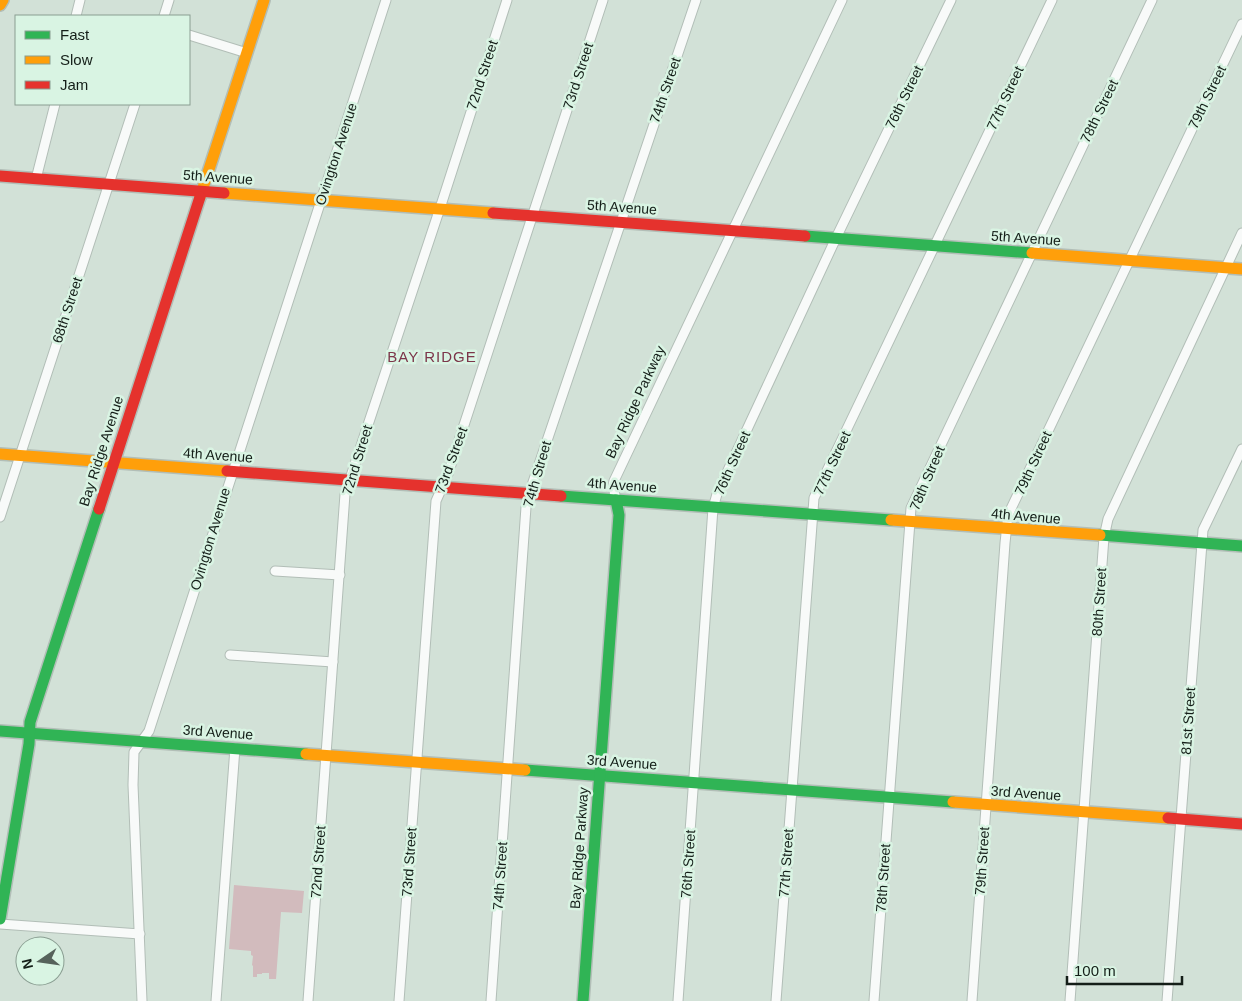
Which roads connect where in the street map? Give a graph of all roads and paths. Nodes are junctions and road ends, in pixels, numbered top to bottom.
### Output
1 (2, 0) edge
2 (80, 0) edge
3 (169, 0) edge
4 (264, 0) edge
5 (386, 0) edge
6 (507, 0) edge
7 (603, 0) edge
8 (696, 0) edge
9 (842, 0) edge
10 (951, 0) edge
11 (1052, 0) edge
12 (1152, 0) edge
13 (0, 5) edge
14 (76, 15) edge
15 (164, 15) edge
16 (1242, 24) edge
17 (190, 35) edge
18 (247, 53) junction
19 (54, 105) edge
20 (135, 105) edge
21 (1, 178) edge
22 (36, 179) junction
23 (109, 184) junction
24 (202, 191) junction
25 (321, 200) junction
26 (439, 208) junction
27 (533, 216) junction
28 (621, 222) junction
29 (733, 230) junction
30 (1242, 233) edge
31 (836, 238) junction
32 (935, 246) junction
33 (1031, 253) junction
34 (1129, 260) junction
35 (1225, 268) junction
36 (1242, 269) edge
37 (1242, 449) edge
38 (0, 454) edge
39 (20, 456) junction
40 (113, 462) junction
41 (232, 471) junction
42 (350, 480) junction
43 (442, 486) junction
44 (529, 494) junction
45 (616, 500) junction
46 (713, 508) junction
47 (812, 514) junction
48 (0, 517) edge
49 (910, 522) junction
50 (1006, 529) junction
51 (1104, 537) junction
52 (1202, 543) junction
53 (1242, 546) edge
54 (275, 571) dead end
55 (340, 575) junction
56 (230, 656) dead end
57 (333, 662) junction
58 (0, 730) edge
59 (30, 733) junction
60 (141, 741) junction
61 (235, 748) junction
62 (326, 755) junction
63 (417, 762) junction
64 (508, 769) junction
65 (600, 776) junction
66 (694, 782) junction
67 (792, 790) junction
68 (889, 797) junction
69 (986, 805) junction
70 (1084, 812) junction
71 (1181, 819) junction
72 (1242, 824) edge
73 (0, 919) edge
74 (0, 924) edge
75 (140, 934) junction
76 (142, 1001) edge
77 (216, 1001) edge
78 (308, 1001) edge
79 (399, 1001) edge
80 (491, 1001) edge
81 (583, 1001) edge
82 (678, 1001) edge
83 (776, 1001) edge
84 (874, 1001) edge
85 (972, 1001) edge
86 (1070, 1001) edge
87 (1167, 1001) edge

1 - 13 street
2 - 14 street
3 - 15 street
4 - 18 street, Bay Ridge Avenue
5 - 25 street, Ovington Avenue
6 - 26 street, 72nd Street
7 - 27 street, 73rd Street
8 - 28 street, 74th Street
9 - 29 street, Bay Ridge Parkway
10 - 31 street, 76th Street
11 - 32 street, 77th Street
12 - 33 street, 78th Street
16 - 34 street, 79th Street
17 - 18 street
18 - 24 street, Bay Ridge Avenue
19 - 22 street
20 - 23 street, 68th Street
21 - 22 street, 5th Avenue
22 - 23 street, 5th Avenue
23 - 24 street, 5th Avenue
23 - 39 street, 68th Street
24 - 25 street, 5th Avenue
24 - 40 street, Bay Ridge Avenue
25 - 26 street, 5th Avenue
25 - 41 street, Ovington Avenue
26 - 27 street, 5th Avenue
26 - 42 street, 72nd Street
27 - 28 street, 5th Avenue
27 - 43 street, 73rd Street
28 - 29 street, 5th Avenue
28 - 44 street, 74th Street
29 - 31 street, 5th Avenue
29 - 45 street, Bay Ridge Parkway
30 - 35 street, 80th Street
31 - 32 street, 5th Avenue
31 - 46 street, 76th Street
32 - 33 street, 5th Avenue
32 - 47 street, 77th Street
33 - 34 street, 5th Avenue
33 - 49 street, 78th Street
34 - 35 street, 5th Avenue
34 - 50 street, 79th Street
35 - 36 street, 5th Avenue
35 - 51 street, 80th Street
37 - 52 street, 81st Street
38 - 39 street, 4th Avenue
39 - 40 street, 4th Avenue
39 - 48 street, 68th Street
40 - 41 street, 4th Avenue
40 - 59 street, Bay Ridge Avenue
41 - 42 street, 4th Avenue
41 - 60 street, Ovington Avenue
42 - 43 street, 4th Avenue
42 - 55 street, 72nd Street
43 - 44 street, 4th Avenue
43 - 63 street, 73rd Street
44 - 45 street, 4th Avenue
44 - 64 street, 74th Street
45 - 46 street, 4th Avenue
45 - 65 street, Bay Ridge Parkway
46 - 47 street, 4th Avenue
46 - 66 street, 76th Street
47 - 49 street, 4th Avenue
47 - 67 street, 77th Street
49 - 50 street, 4th Avenue
49 - 68 street, 78th Street
50 - 51 street, 4th Avenue
50 - 69 street, 79th Street
51 - 52 street, 4th Avenue
51 - 70 street, 80th Street
52 - 53 street, 4th Avenue
52 - 71 street, 81st Street
54 - 55 street
55 - 57 street, 72nd Street
56 - 57 street
57 - 62 street, 72nd Street
58 - 59 street, 3rd Avenue
59 - 60 street, 3rd Avenue
59 - 73 street, Bay Ridge Avenue
60 - 61 street, 3rd Avenue
60 - 75 street, Ovington Avenue
61 - 62 street, 3rd Avenue
61 - 77 street
62 - 63 street, 3rd Avenue
62 - 78 street, 72nd Street
63 - 64 street, 3rd Avenue
63 - 79 street, 73rd Street
64 - 65 street, 3rd Avenue
64 - 80 street, 74th Street
65 - 66 street, 3rd Avenue
65 - 81 street, Bay Ridge Parkway
66 - 67 street, 3rd Avenue
66 - 82 street, 76th Street
67 - 68 street, 3rd Avenue
67 - 83 street, 77th Street
68 - 69 street, 3rd Avenue
68 - 84 street, 78th Street
69 - 70 street, 3rd Avenue
69 - 85 street, 79th Street
70 - 71 street, 3rd Avenue
70 - 86 street, 80th Street
71 - 72 street, 3rd Avenue
71 - 87 street, 81st Street
74 - 75 street
75 - 76 street, Ovington Avenue

